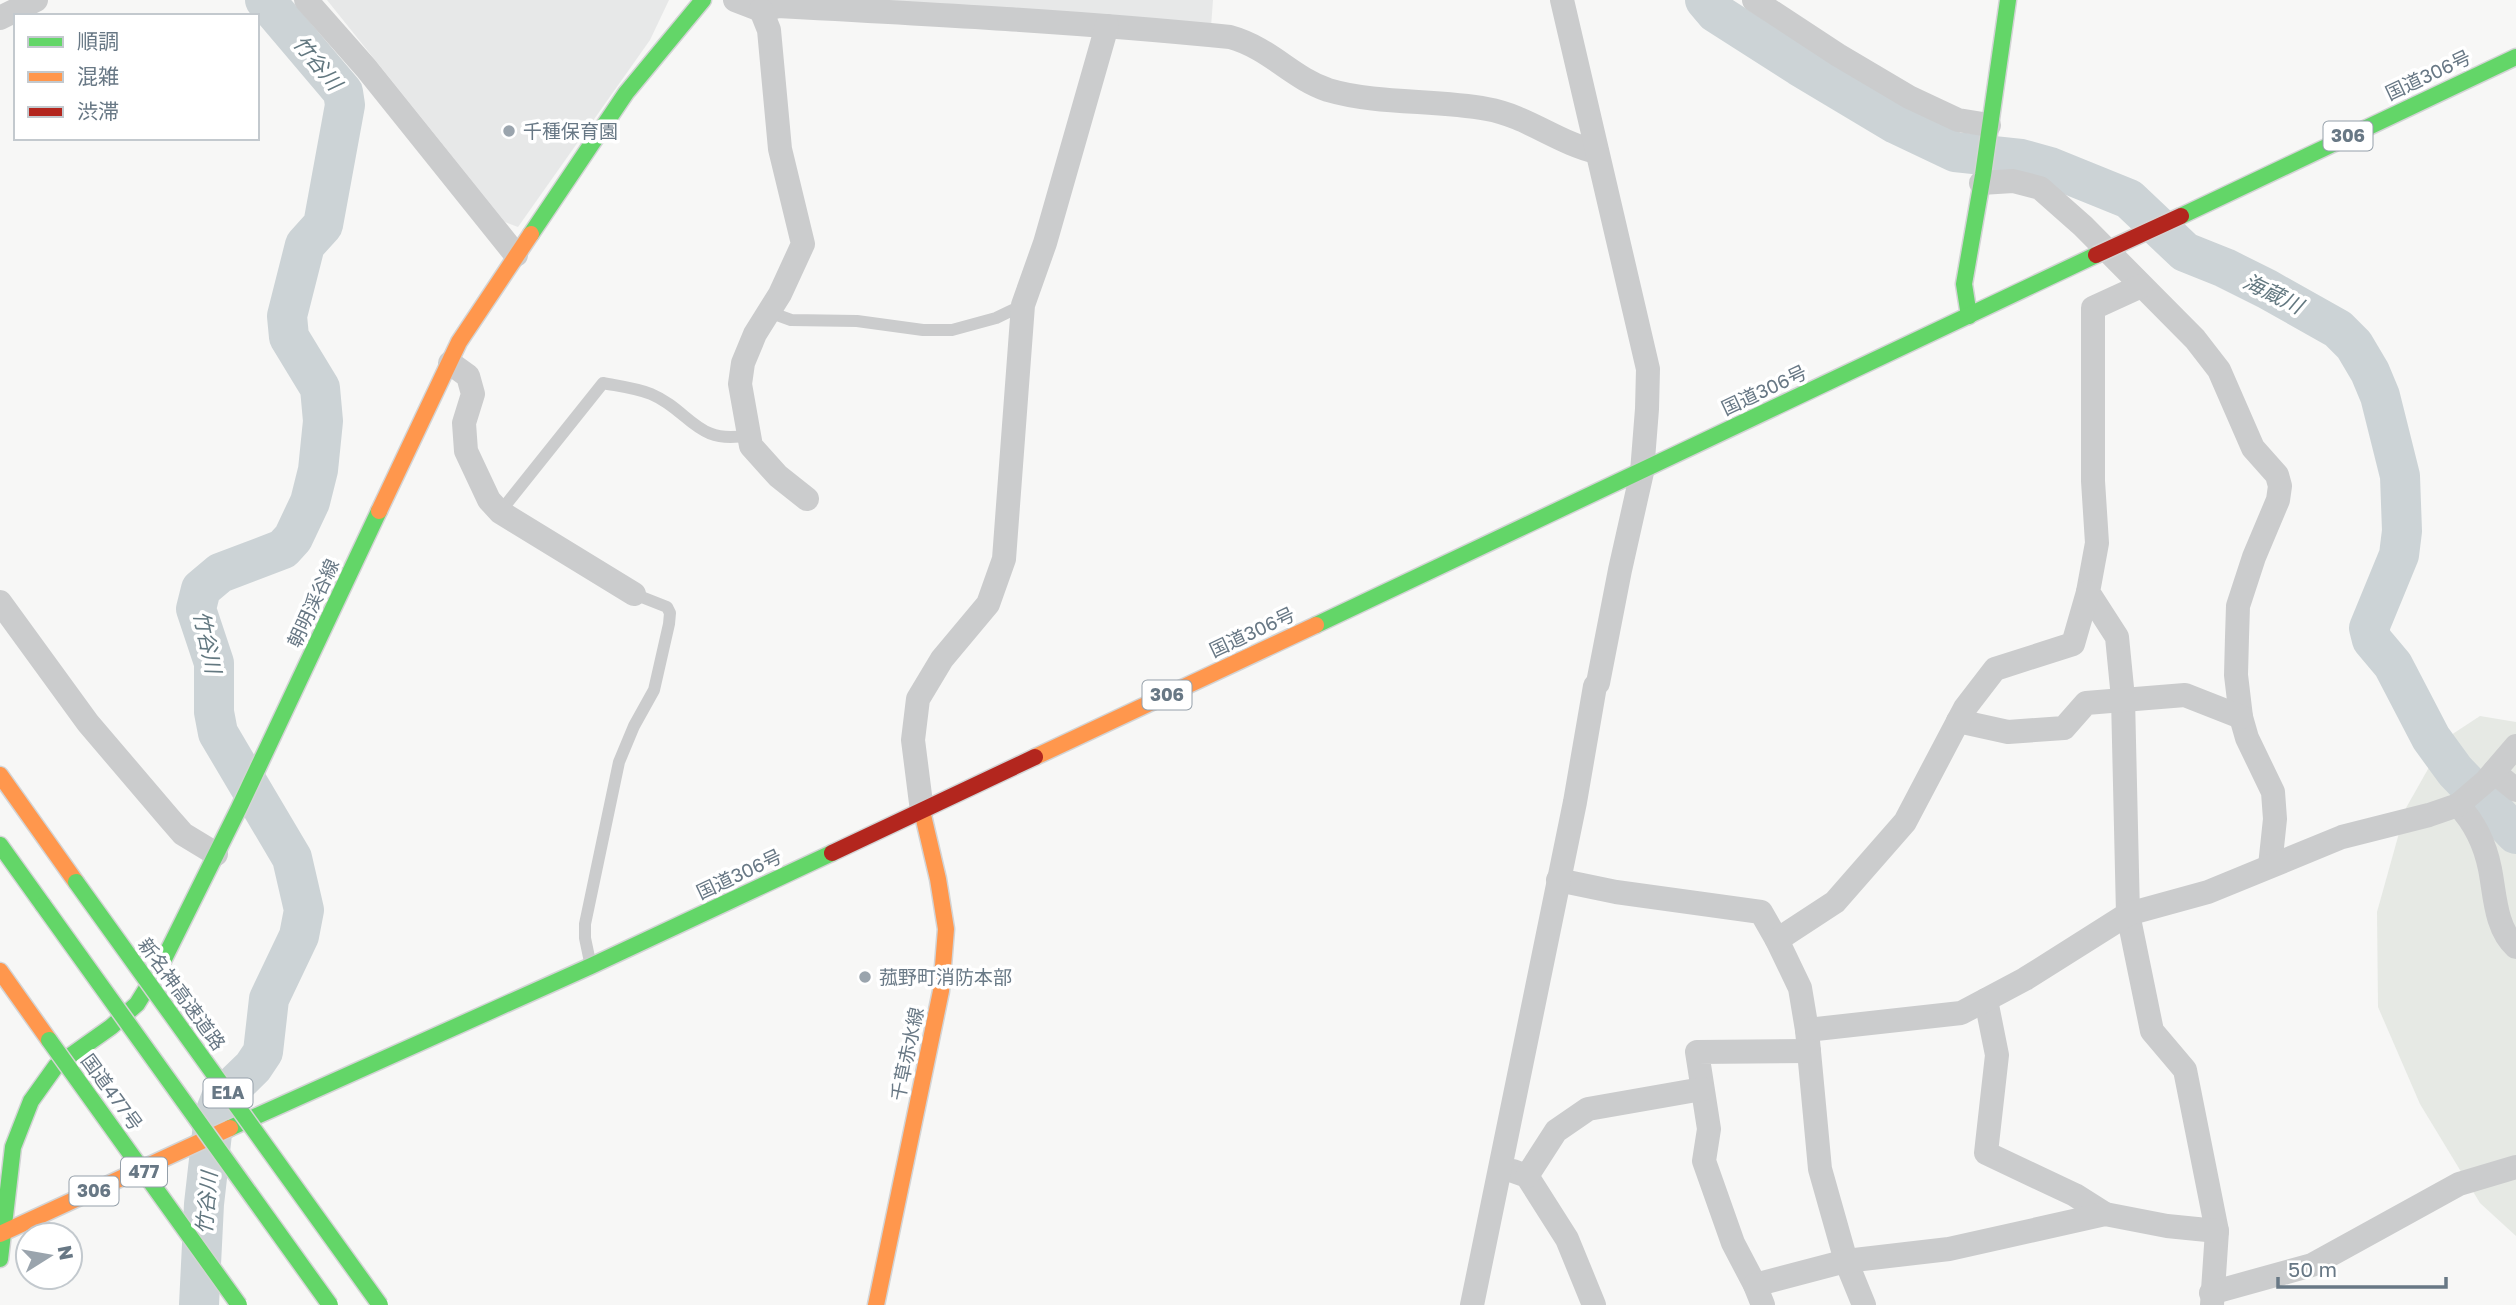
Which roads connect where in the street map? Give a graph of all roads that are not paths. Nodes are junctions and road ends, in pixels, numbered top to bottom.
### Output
1 (36, 0) edge
2 (306, 0) edge
3 (686, 0) edge
4 (703, 0) edge
5 (735, 0) edge
6 (1562, 0) edge
7 (1754, 0) edge
8 (2008, 0) edge
9 (761, 10) junction
10 (0, 18) edge
11 (1107, 26) junction
12 (680, 27) junction
13 (2516, 57) edge
14 (1988, 129) junction
15 (1597, 152) junction
16 (1982, 179) junction
17 (516, 255) junction
18 (2141, 286) junction
19 (1023, 305) junction
20 (769, 312) junction
21 (1969, 316) junction
22 (450, 363) junction
23 (748, 435) junction
24 (1642, 471) junction
25 (807, 499) dead end
26 (500, 512) junction
27 (2088, 592) junction
28 (634, 594) joint
29 (0, 602) edge
30 (2123, 698) junction
31 (2241, 717) junction
32 (1958, 720) junction
33 (2516, 746) edge
34 (0, 775) edge
35 (2490, 776) junction
36 (2516, 790) edge
37 (2462, 803) junction
38 (922, 811) junction
39 (0, 845) edge
40 (216, 854) junction
41 (2270, 866) junction
42 (1558, 880) junction
43 (2128, 914) junction
44 (1777, 940) junction
45 (2516, 947) edge
46 (591, 966) junction
47 (0, 971) edge
48 (1986, 1000) junction
49 (1808, 1040) junction
50 (1702, 1089) junction
51 (1499, 1166) junction
52 (2516, 1167) edge
53 (1527, 1176) junction
54 (2105, 1214) junction
55 (2217, 1231) junction
56 (2, 1233) edge
57 (0, 1259) edge
58 (1846, 1261) junction
59 (1759, 1295) edge
60 (2211, 1299) edge
61 (239, 1305) edge
62 (330, 1305) edge
63 (380, 1305) edge
64 (876, 1305) edge
65 (1472, 1305) edge
66 (1594, 1305) edge
67 (1864, 1305) edge

1 - 10 street
2 - 17 street
3 - 12 street
4 - 12 main road, 朝明渓谷線
5 - 9 street
6 - 15 street
7 - 14 street
8 - 14 main road
9 - 11 street
9 - 20 street
11 - 15 street
11 - 19 street
12 - 17 main road, 朝明渓谷線
13 - 21 main road, 国道306号 / 306, bridge
14 - 16 main road
15 - 24 street
16 - 18 street
16 - 21 main road
17 - 22 main road, 朝明渓谷線
18 - 27 street
18 - 31 street
19 - 20 lane
19 - 38 street
20 - 23 street
21 - 24 main road, 国道306号 / 306
22 - 26 street
22 - 40 main road, 朝明渓谷線
23 - 25 street
23 - 26 lane
24 - 38 main road, 国道306号 / 306
24 - 42 street
26 - 28 street
27 - 30 street
27 - 32 street
28 - 46 lane
29 - 40 street
30 - 31 street
30 - 32 street
30 - 43 street
31 - 41 street
32 - 44 street
33 - 35 street
34 - 63 main road, 新名神高速道路 / E1A, bridge
35 - 36 street
35 - 37 street
37 - 41 street
37 - 45 street
38 - 46 main road, 国道306号 / 306
38 - 64 main road, 千草赤水線
39 - 62 main road, E1A, bridge
40 - 56 main road, 朝明渓谷線
41 - 43 street
42 - 44 street
42 - 51 street
43 - 48 street
43 - 55 street
44 - 49 street
46 - 56 main road, 国道306号 / 306
47 - 61 main road, 国道477号 / 477, bridge
48 - 49 street
48 - 54 street
49 - 50 street
49 - 58 street
50 - 53 street
50 - 59 street
51 - 53 street
51 - 65 street
52 - 60 street
53 - 66 street
54 - 55 street
54 - 58 street
55 - 60 street
56 - 57 main road, 朝明渓谷線
58 - 59 street
58 - 67 street

